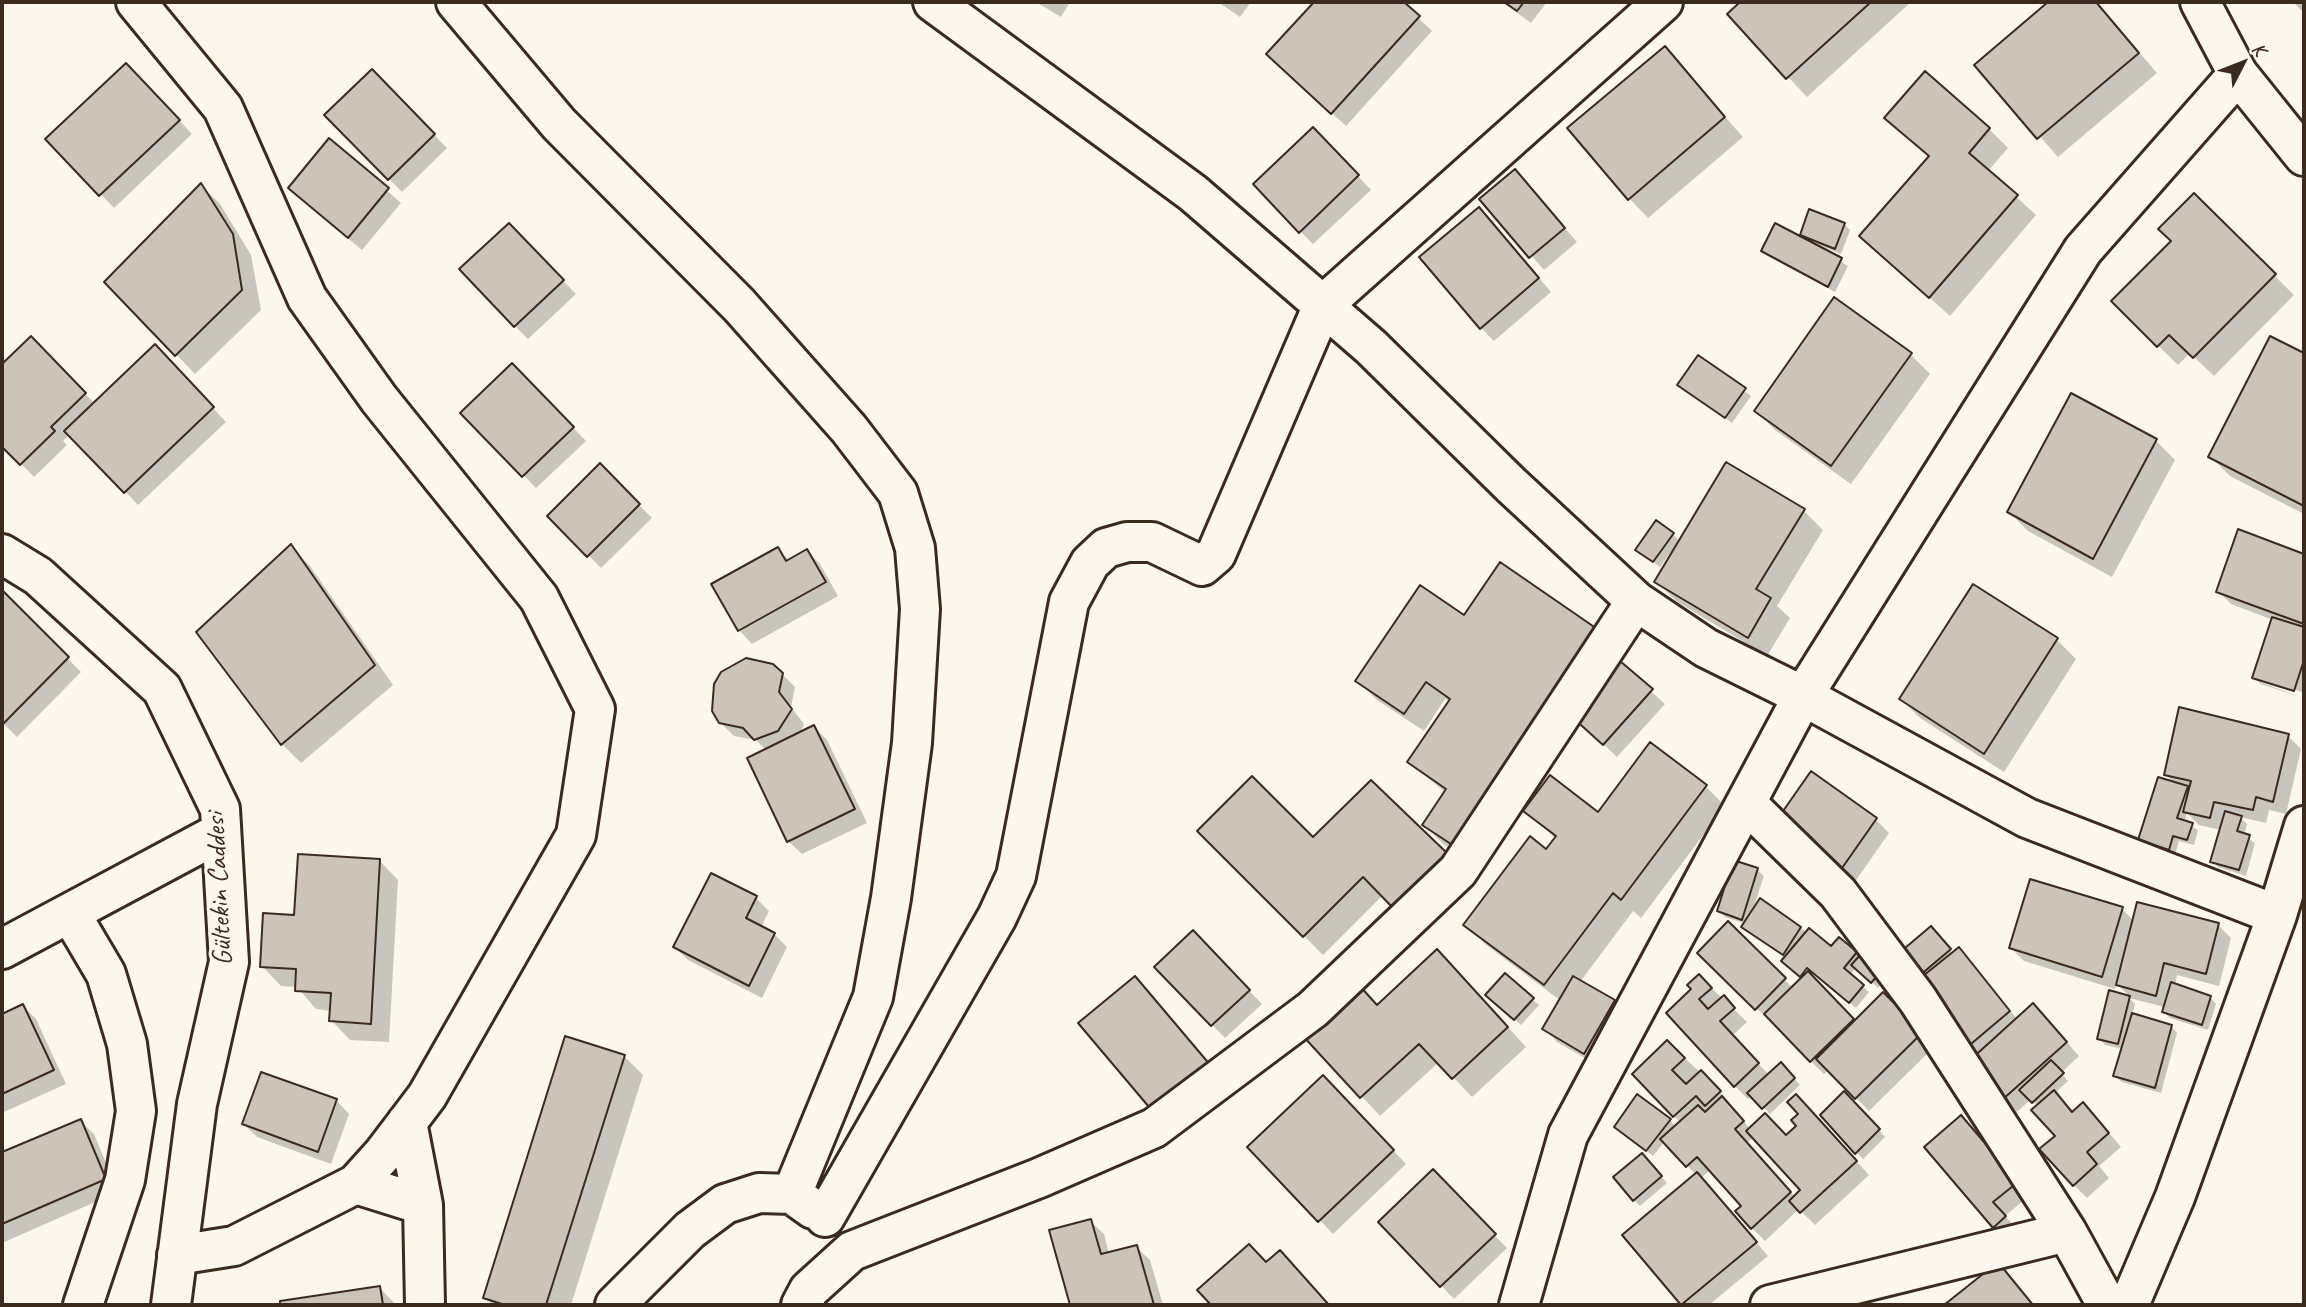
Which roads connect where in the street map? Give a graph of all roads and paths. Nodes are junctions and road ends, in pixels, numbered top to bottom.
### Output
1 (136, 2) edge
2 (456, 2) edge
3 (933, 2) edge
4 (1662, 2) edge
5 (2200, 2) edge
6 (2238, 74) junction
7 (2304, 156) edge
8 (1322, 305) junction
9 (2, 554) edge
10 (1636, 601) junction
11 (1803, 696) junction
12 (1746, 803) junction
13 (2304, 826) edge
14 (221, 832) junction
15 (70, 913) junction
16 (2277, 915) junction
17 (2, 949) edge
18 (407, 1122) junction
19 (356, 1184) junction
20 (792, 1195) junction
21 (423, 1205) junction
22 (825, 1217) junction
23 (2067, 1232) junction
24 (852, 1251) junction
25 (177, 1255) junction
26 (83, 1305) edge
27 (171, 1305) edge
28 (425, 1305) edge
29 (615, 1305) edge
30 (801, 1305) edge
31 (1519, 1305) edge
32 (1770, 1305) edge
33 (2106, 1305) edge
34 (2129, 1305) edge

1 - 18 street
2 - 20 street
3 - 8 street
4 - 8 street
5 - 6 street
6 - 7 street
6 - 11 street
8 - 10 street
8 - 22 street
9 - 14 street, Gültekin Caddesi
10 - 11 street
10 - 24 street
11 - 12 street
11 - 16 street
12 - 23 street
12 - 31 street
13 - 16 street
14 - 15 street
14 - 25 street, Gültekin Caddesi
15 - 17 street
15 - 26 street
16 - 34 street
18 - 19 street
18 - 21 street
19 - 21 street
19 - 25 street
20 - 22 street
20 - 29 street
21 - 28 street
22 - 24 street
23 - 32 street
23 - 33 street
24 - 30 street
25 - 27 street, Gültekin Caddesi

